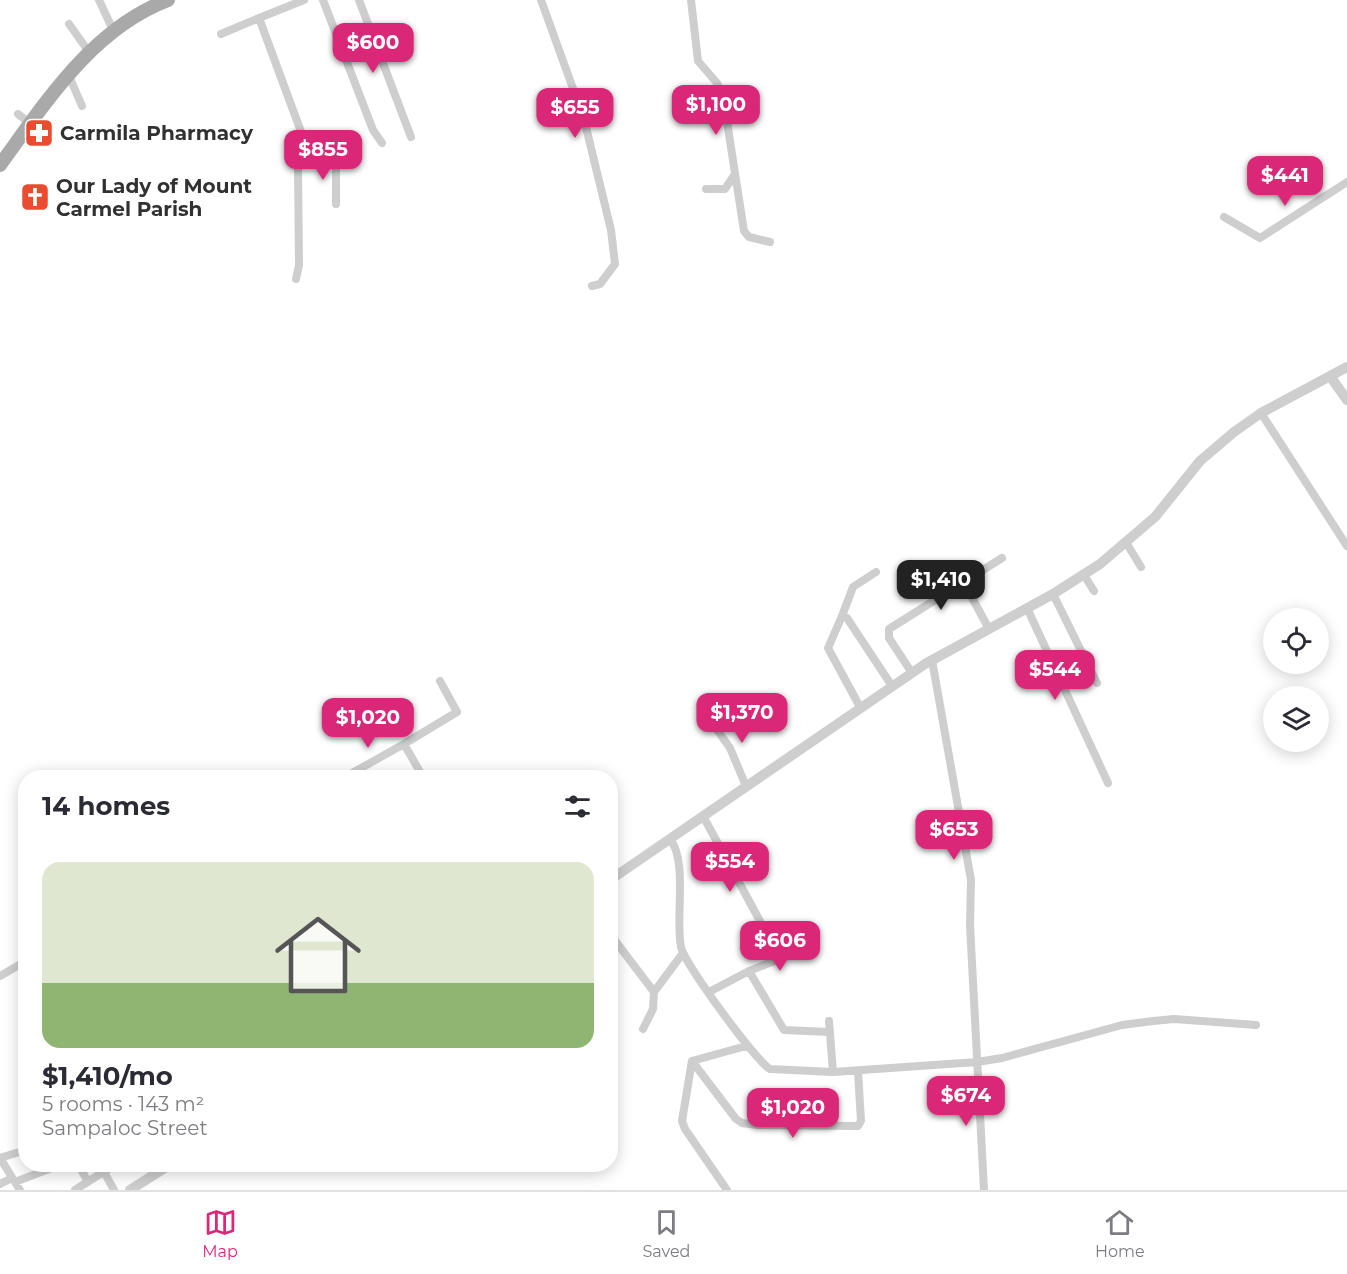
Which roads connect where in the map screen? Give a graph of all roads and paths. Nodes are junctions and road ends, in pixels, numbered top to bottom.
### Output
1 (99, 0) edge
2 (168, 0) edge
3 (304, 0) edge
4 (323, 0) edge
5 (360, 0) edge
6 (541, 0) edge
7 (691, 0) edge
8 (259, 18) junction
9 (69, 24) dead end
10 (113, 30) junction
11 (221, 34) dead end
12 (89, 52) junction
13 (69, 76) junction
14 (82, 106) dead end
15 (18, 114) dead end
16 (31, 124) junction
17 (411, 137) dead end
18 (382, 143) dead end
19 (309, 159) junction
20 (0, 165) edge
21 (735, 173) junction
22 (1347, 182) edge
23 (706, 189) dead end
24 (336, 204) dead end
25 (1224, 217) dead end
26 (770, 242) dead end
27 (296, 279) dead end
28 (592, 286) dead end
29 (1347, 367) edge
30 (1330, 376) junction
31 (1347, 400) edge
32 (1261, 413) junction
33 (1127, 544) junction
34 (1347, 546) edge
35 (1002, 558) dead end
36 (1141, 567) dead end
37 (876, 572) dead end
38 (1084, 575) junction
39 (963, 581) junction
40 (1094, 591) dead end
41 (1053, 594) junction
42 (1027, 608) junction
43 (842, 616) junction
44 (989, 629) junction
45 (932, 660) junction
46 (912, 673) junction
47 (440, 681) dead end
48 (1097, 683) dead end
49 (892, 686) junction
50 (860, 707) junction
51 (710, 720) dead end
52 (404, 744) junction
53 (358, 770) edge
54 (419, 770) edge
55 (1108, 783) dead end
56 (746, 786) junction
57 (703, 816) junction
58 (670, 839) junction
59 (618, 875) edge
60 (618, 945) edge
61 (802, 950) dead end
62 (682, 953) junction
63 (780, 958) junction
64 (18, 966) edge
65 (749, 971) junction
66 (0, 976) edge
67 (654, 992) junction
68 (709, 992) junction
69 (829, 1021) dead end
70 (1256, 1025) dead end
71 (643, 1029) dead end
72 (830, 1032) junction
73 (746, 1046) junction
74 (692, 1061) junction
75 (976, 1062) junction
76 (858, 1071) junction
77 (833, 1072) junction
78 (18, 1152) edge
79 (0, 1158) edge
80 (42, 1172) edge
81 (82, 1172) edge
82 (104, 1172) joint
83 (158, 1172) edge
84 (88, 1182) junction
85 (15, 1183) edge
86 (0, 1184) edge
87 (75, 1190) edge
88 (114, 1190) edge
89 (130, 1190) edge
90 (727, 1190) edge
91 (984, 1190) edge

1 - 10 street
2 - 10 main road
3 - 8 street
4 - 18 street
5 - 17 street
6 - 28 street
7 - 21 street
8 - 11 street
8 - 19 street
9 - 12 street
10 - 12 main road
12 - 13 main road
13 - 14 street
13 - 16 main road
15 - 16 street
16 - 20 main road
19 - 24 street
19 - 27 street
21 - 23 street
21 - 26 street
22 - 25 street
29 - 30 street
30 - 31 street
30 - 32 street
32 - 33 street
32 - 34 street
33 - 36 street
33 - 38 street
35 - 39 street
37 - 43 street
38 - 40 street
38 - 41 street
39 - 44 street
39 - 46 street
41 - 42 street
41 - 48 street
42 - 44 street
42 - 55 street
43 - 49 street
43 - 50 street
44 - 45 street
45 - 46 street
45 - 75 street
46 - 49 street
47 - 52 street
49 - 50 street
50 - 56 street
51 - 56 street
52 - 53 street
52 - 54 street
56 - 57 street
57 - 58 street
57 - 63 street
58 - 59 street
58 - 62 street
60 - 67 street
61 - 63 street
62 - 67 street
62 - 68 street
63 - 65 street
64 - 66 street
65 - 68 street
65 - 72 street
67 - 71 street
68 - 73 street
69 - 72 street
70 - 75 street
72 - 77 street
73 - 74 street
73 - 77 street
74 - 76 street
74 - 90 street
75 - 76 street
75 - 91 street
76 - 77 street
78 - 79 street
79 - 85 street
80 - 85 street
81 - 84 street
82 - 84 street
82 - 88 street
83 - 89 street
84 - 87 street
85 - 86 street

